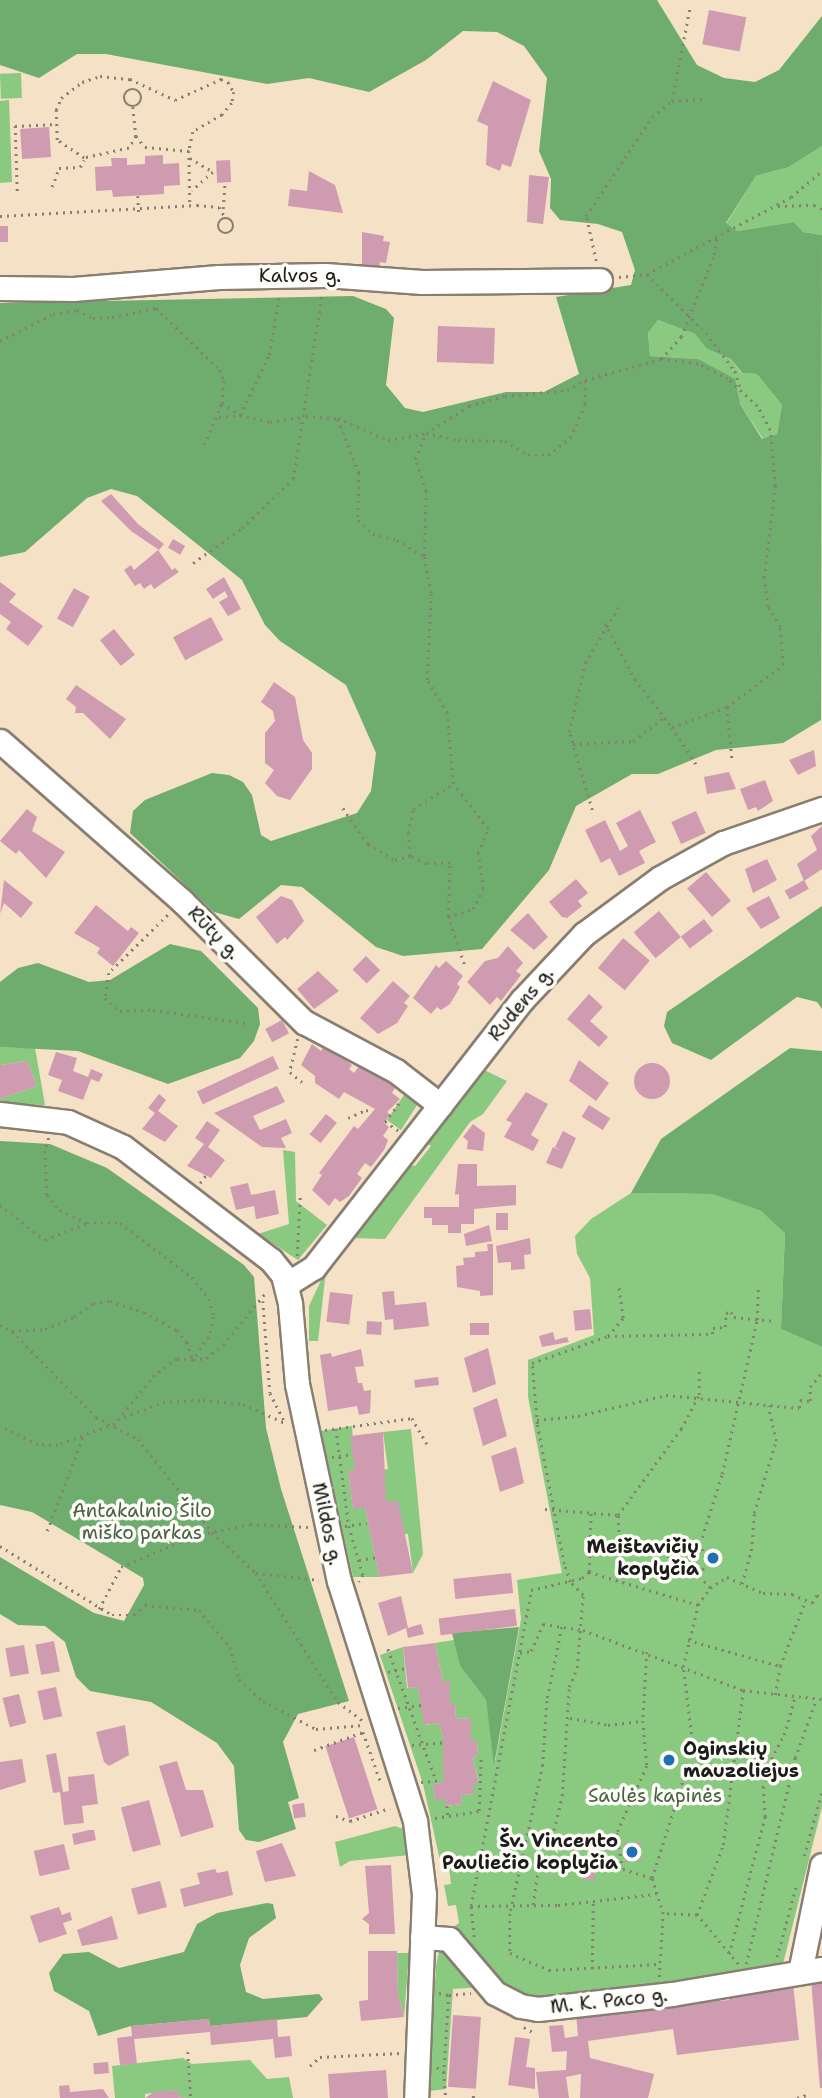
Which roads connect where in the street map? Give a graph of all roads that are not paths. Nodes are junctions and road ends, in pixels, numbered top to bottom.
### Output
1 (600, 280) road end
2 (0, 288) edge
3 (0, 741) edge
4 (822, 809) edge
5 (440, 1105) junction
6 (0, 1114) edge
7 (279, 1281) junction
8 (822, 1865) edge
9 (422, 1937) junction
10 (808, 1966) edge
11 (416, 2098) edge

1 - 2 street, Kalvos g.
3 - 5 street, Rūtų g.
4 - 5 street, Rudens g.
5 - 7 street, Rudens g.
6 - 7 street, Mildos g.
7 - 9 street, Mildos g.
8 - 10 street
9 - 10 street, M. K. Paco g.
9 - 11 street, Mildos g.

